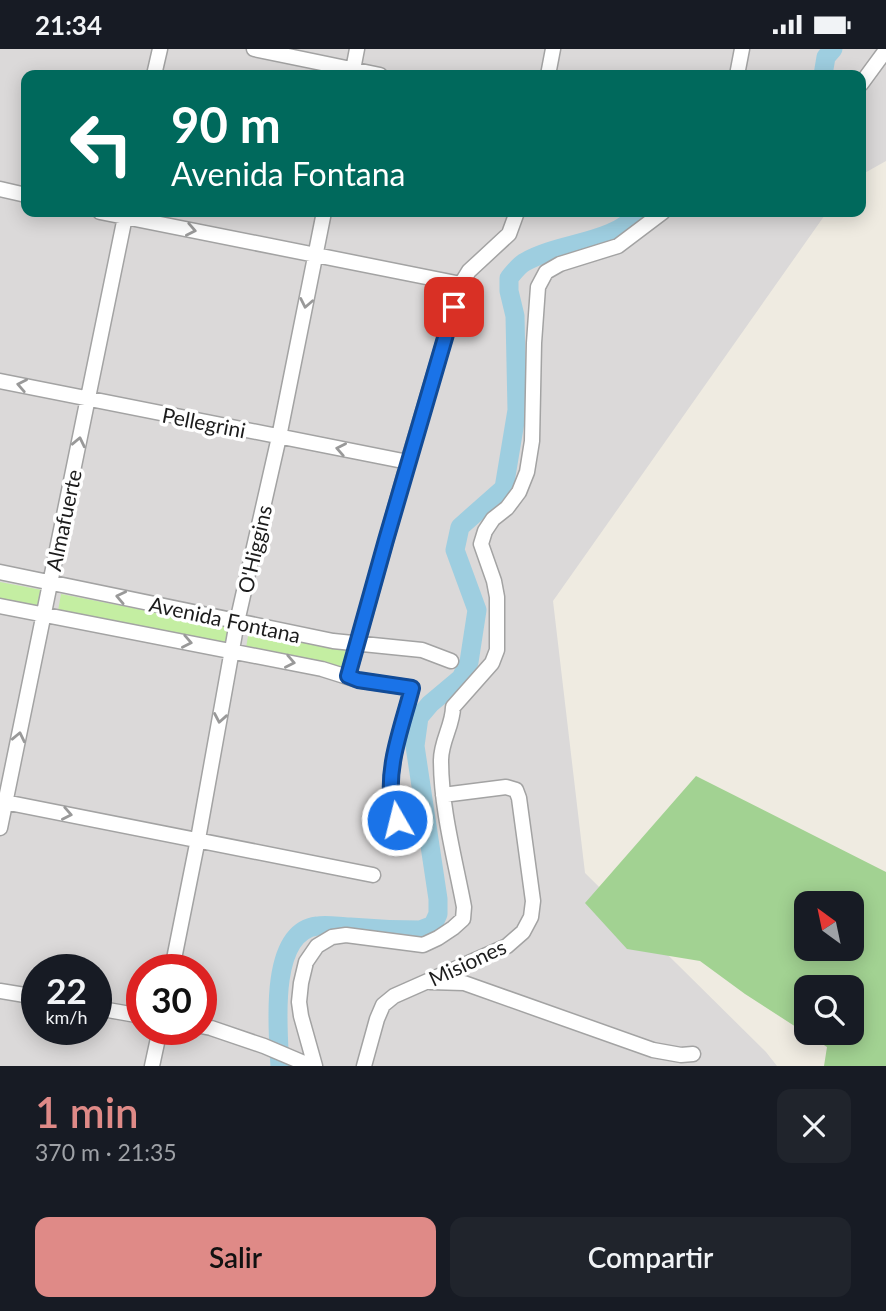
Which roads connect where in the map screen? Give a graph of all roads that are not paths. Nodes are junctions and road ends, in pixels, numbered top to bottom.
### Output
1 (160, 49) edge
2 (254, 49) edge
3 (357, 49) edge
4 (553, 49) edge
5 (743, 49) edge
6 (886, 50) edge
7 (155, 70) edge
8 (341, 70) edge
9 (354, 70) edge
10 (549, 70) edge
11 (738, 70) edge
12 (866, 77) edge
13 (0, 188) edge
14 (21, 194) edge
15 (126, 217) edge
16 (136, 217) edge
17 (323, 217) edge
18 (515, 217) edge
19 (656, 217) edge
20 (316, 255) junction
21 (461, 284) junction
22 (0, 381) edge
23 (88, 398) junction
24 (279, 437) junction
25 (408, 462) junction
26 (0, 572) edge
27 (50, 581) junction
28 (0, 606) edge
29 (44, 615) junction
30 (237, 622) junction
31 (356, 644) junction
32 (232, 650) junction
33 (451, 661) dead end
34 (348, 676) junction
35 (443, 795) junction
36 (3, 802) edge
37 (397, 820) dead end
38 (0, 828) edge
39 (198, 839) junction
40 (373, 875) dead end
41 (175, 954) edge
42 (425, 982) junction
43 (0, 991) edge
44 (21, 994) edge
45 (217, 1031) edge
46 (157, 1045) edge
47 (693, 1054) dead end
48 (152, 1066) edge
49 (313, 1066) edge
50 (364, 1066) edge

1 - 7 street
2 - 8 street
3 - 9 street
4 - 10 street
5 - 11 street
6 - 12 street
13 - 14 street
15 - 23 street, Almafuerte
16 -> 20 street
17 - 20 street, O'Higgins
18 - 21 street
19 - 35 street
20 - 21 street
20 -> 24 street, O'Higgins
21 - 25 street
23 -> 22 street, Pellegrini
23 - 24 street, Pellegrini
27 -> 23 street, Almafuerte
25 -> 24 street, Pellegrini
24 - 30 street, O'Higgins
25 - 31 street
26 - 27 street, Avenida Fontana
27 - 29 street, Almafuerte
30 -> 27 street, Avenida Fontana
28 - 29 street, Avenida Fontana
29 -> 32 street, Avenida Fontana
36 -> 29 street, Almafuerte
30 - 31 street, Avenida Fontana
30 - 32 street, O'Higgins
31 - 33 street, Avenida Fontana
31 - 34 street
32 -> 34 street, Avenida Fontana
32 -> 39 street, O'Higgins
34 - 37 street, Avenida Fontana
35 - 42 street, Misiones
35 - 49 street
36 - 38 street, Almafuerte
36 -> 39 street
39 - 40 street
39 - 41 street, O'Higgins
42 - 47 street
42 - 50 street, Misiones
43 - 44 street
45 - 49 street
46 - 48 street

